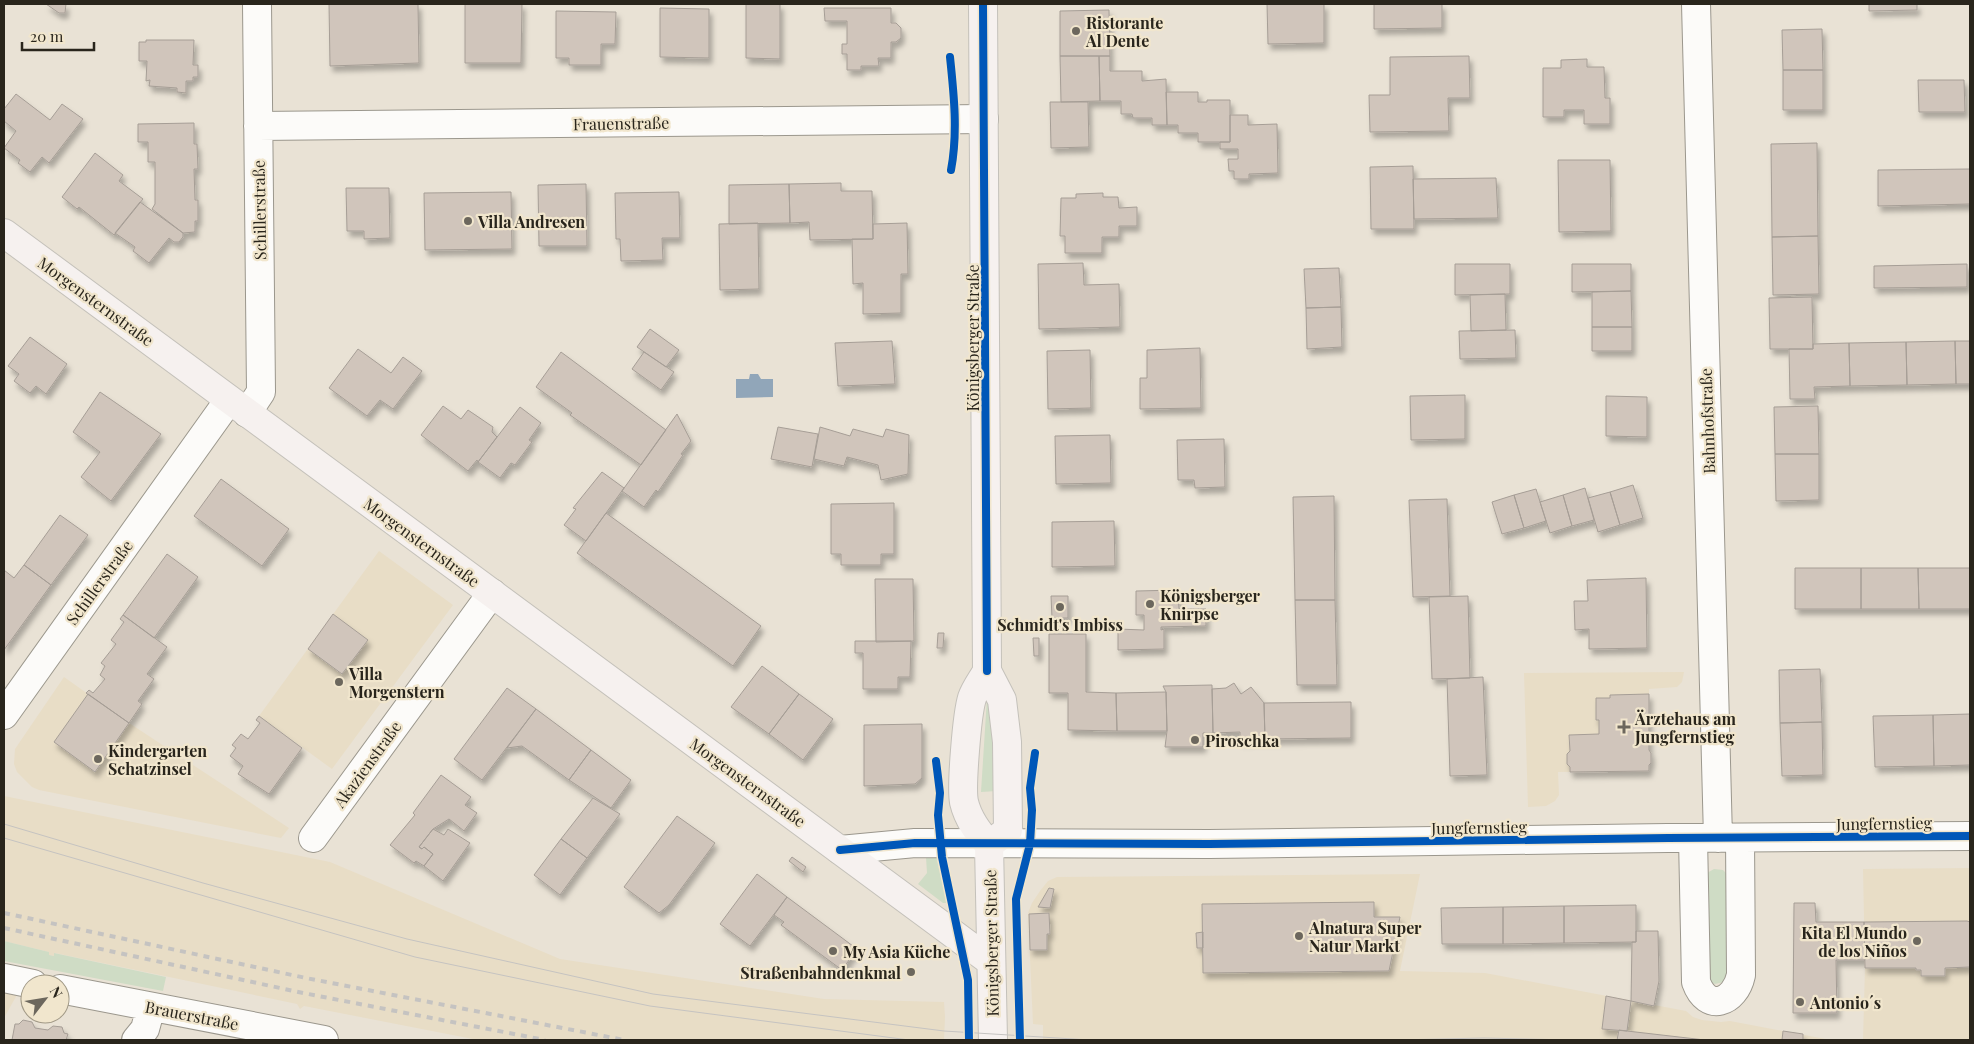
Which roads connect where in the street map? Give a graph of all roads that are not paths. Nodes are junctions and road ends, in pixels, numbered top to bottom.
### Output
1 (257, 4) edge
2 (983, 4) edge
3 (1696, 4) edge
4 (984, 119) junction
5 (258, 126) junction
6 (4, 233) edge
7 (238, 406) junction
8 (492, 593) junction
9 (987, 671) junction
10 (4, 715) edge
11 (1970, 836) edge
12 (313, 838) dead end
13 (1717, 838) junction
14 (989, 845) junction
15 (840, 850) junction
16 (990, 961) junction
17 (4, 978) edge
18 (20, 981) edge
19 (70, 991) edge
20 (151, 1007) junction
21 (136, 1040) edge
22 (324, 1040) edge
23 (993, 1040) edge

1 - 5 street, Schillerstraße
2 - 4 main road, Königsberger Straße
3 - 13 street, Bahnhofstraße
4 - 5 street, Frauenstraße
4 - 9 main road, Königsberger Straße
5 - 7 street, Schillerstraße
6 - 7 main road, Morgensternstraße
7 - 8 main road, Morgensternstraße
7 - 10 street, Schillerstraße
8 - 12 street, Akazienstraße
8 - 15 main road, Morgensternstraße
9 - 14 main road
9 - 14 main road, Königsberger Straße
11 - 13 street, Jungfernstieg
13 - 13 street
13 - 14 street, Jungfernstieg
14 - 15 street
14 - 16 main road, Königsberger Straße
15 - 16 main road, Morgensternstraße
16 - 23 main road, Königsberger Straße
17 - 18 street
19 - 20 street, Brauerstraße
20 - 21 street
20 - 22 street, Brauerstraße

